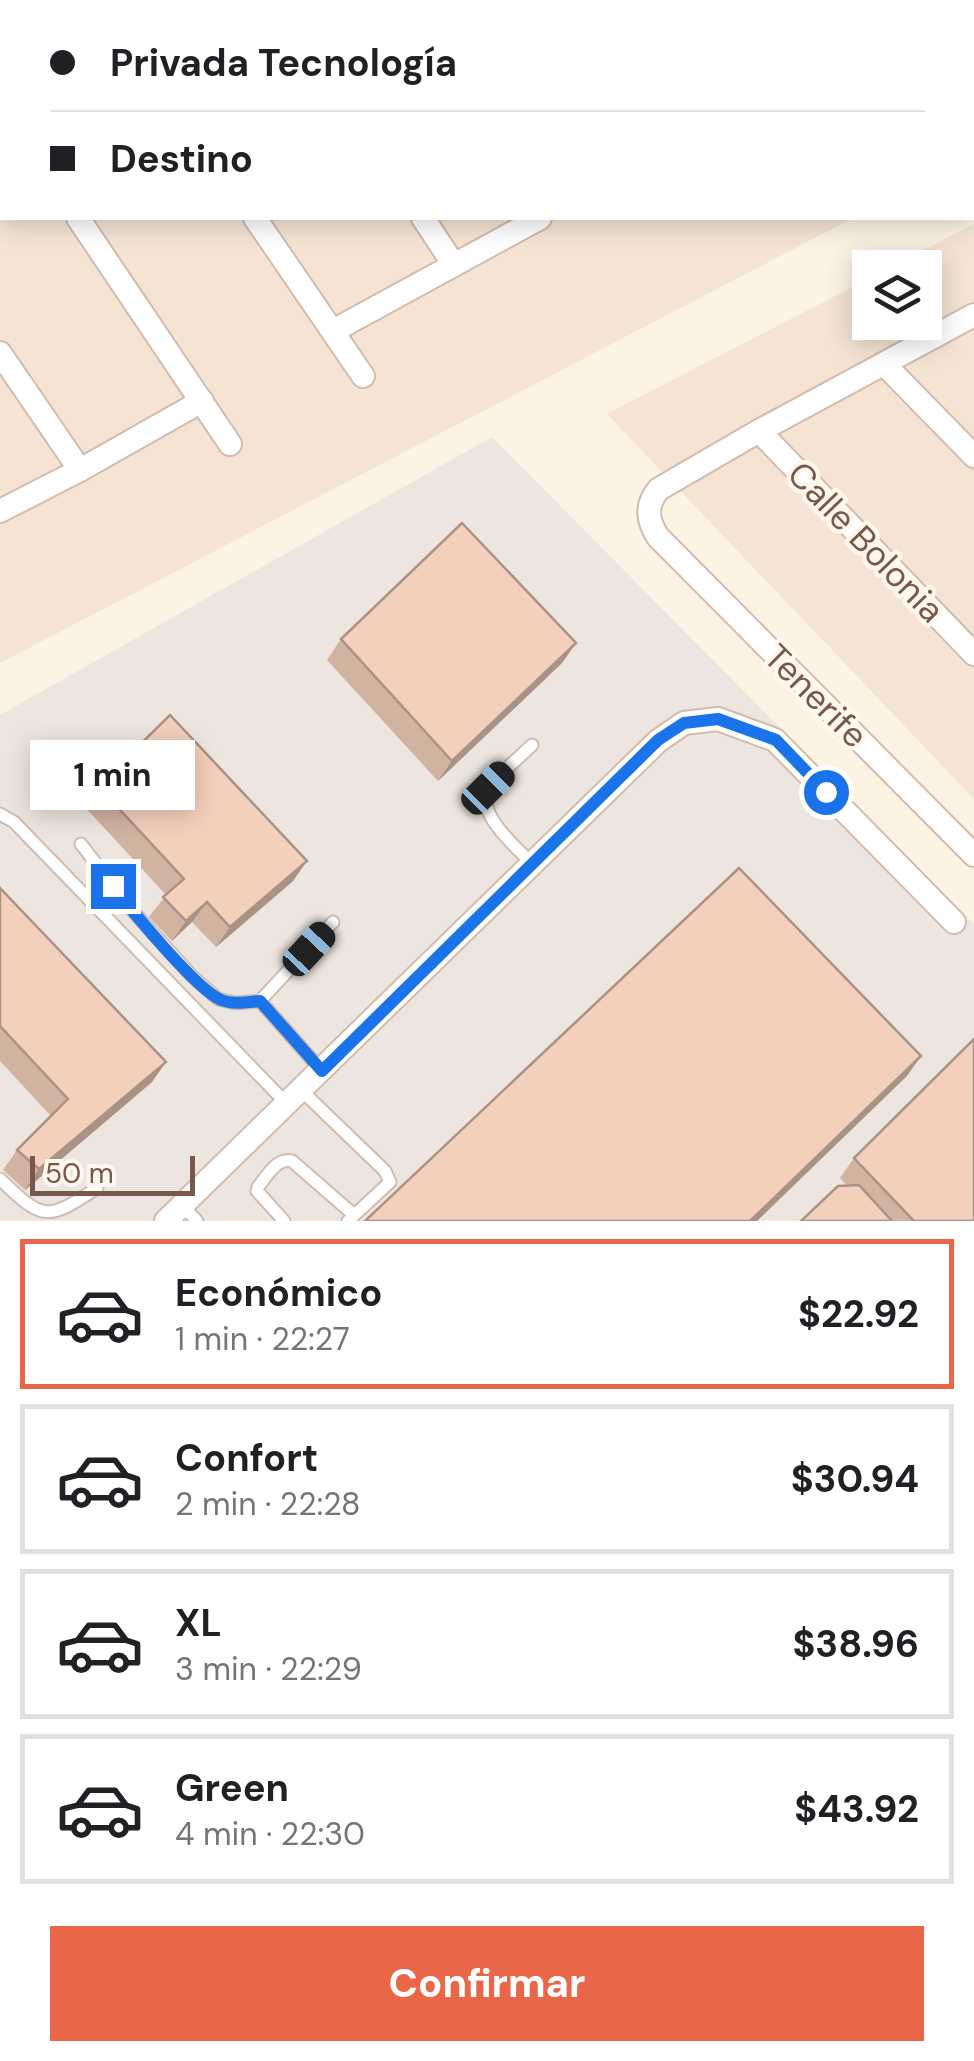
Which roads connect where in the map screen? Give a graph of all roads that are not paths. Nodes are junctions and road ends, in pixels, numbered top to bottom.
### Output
1 (79, 220) edge
2 (257, 220) edge
3 (424, 220) edge
4 (536, 220) edge
5 (454, 265) junction
6 (974, 316) edge
7 (333, 331) junction
8 (0, 353) edge
9 (885, 365) junction
10 (363, 376) dead end
11 (202, 401) junction
12 (758, 430) junction
13 (230, 444) dead end
14 (974, 456) edge
15 (80, 470) junction
16 (0, 511) edge
17 (974, 654) edge
18 (532, 745) dead end
19 (0, 814) edge
20 (81, 844) dead end
21 (974, 855) edge
22 (532, 864) junction
23 (333, 922) dead end
24 (954, 922) dead end
25 (260, 1001) junction
26 (322, 1071) junction
27 (294, 1098) junction
28 (0, 1178) edge
29 (96, 1188) dead end
30 (181, 1216) edge
31 (351, 1218) edge
32 (284, 1221) edge

1 - 11 street
2 - 7 street
3 - 5 street
4 - 5 street
5 - 7 street
6 - 9 street
7 - 10 street
8 - 15 street
9 - 12 street
9 - 14 street
11 - 13 street
11 - 15 street
12 - 17 street, Calle Bolonia
12 - 21 street, Tenerife
15 - 16 street
18 - 22 lane
19 - 27 lane
20 - 25 lane
22 - 24 street
22 - 26 street
23 - 25 lane
25 - 26 lane
26 - 27 street
27 - 30 street
27 - 31 lane
28 - 29 lane
31 - 32 lane

